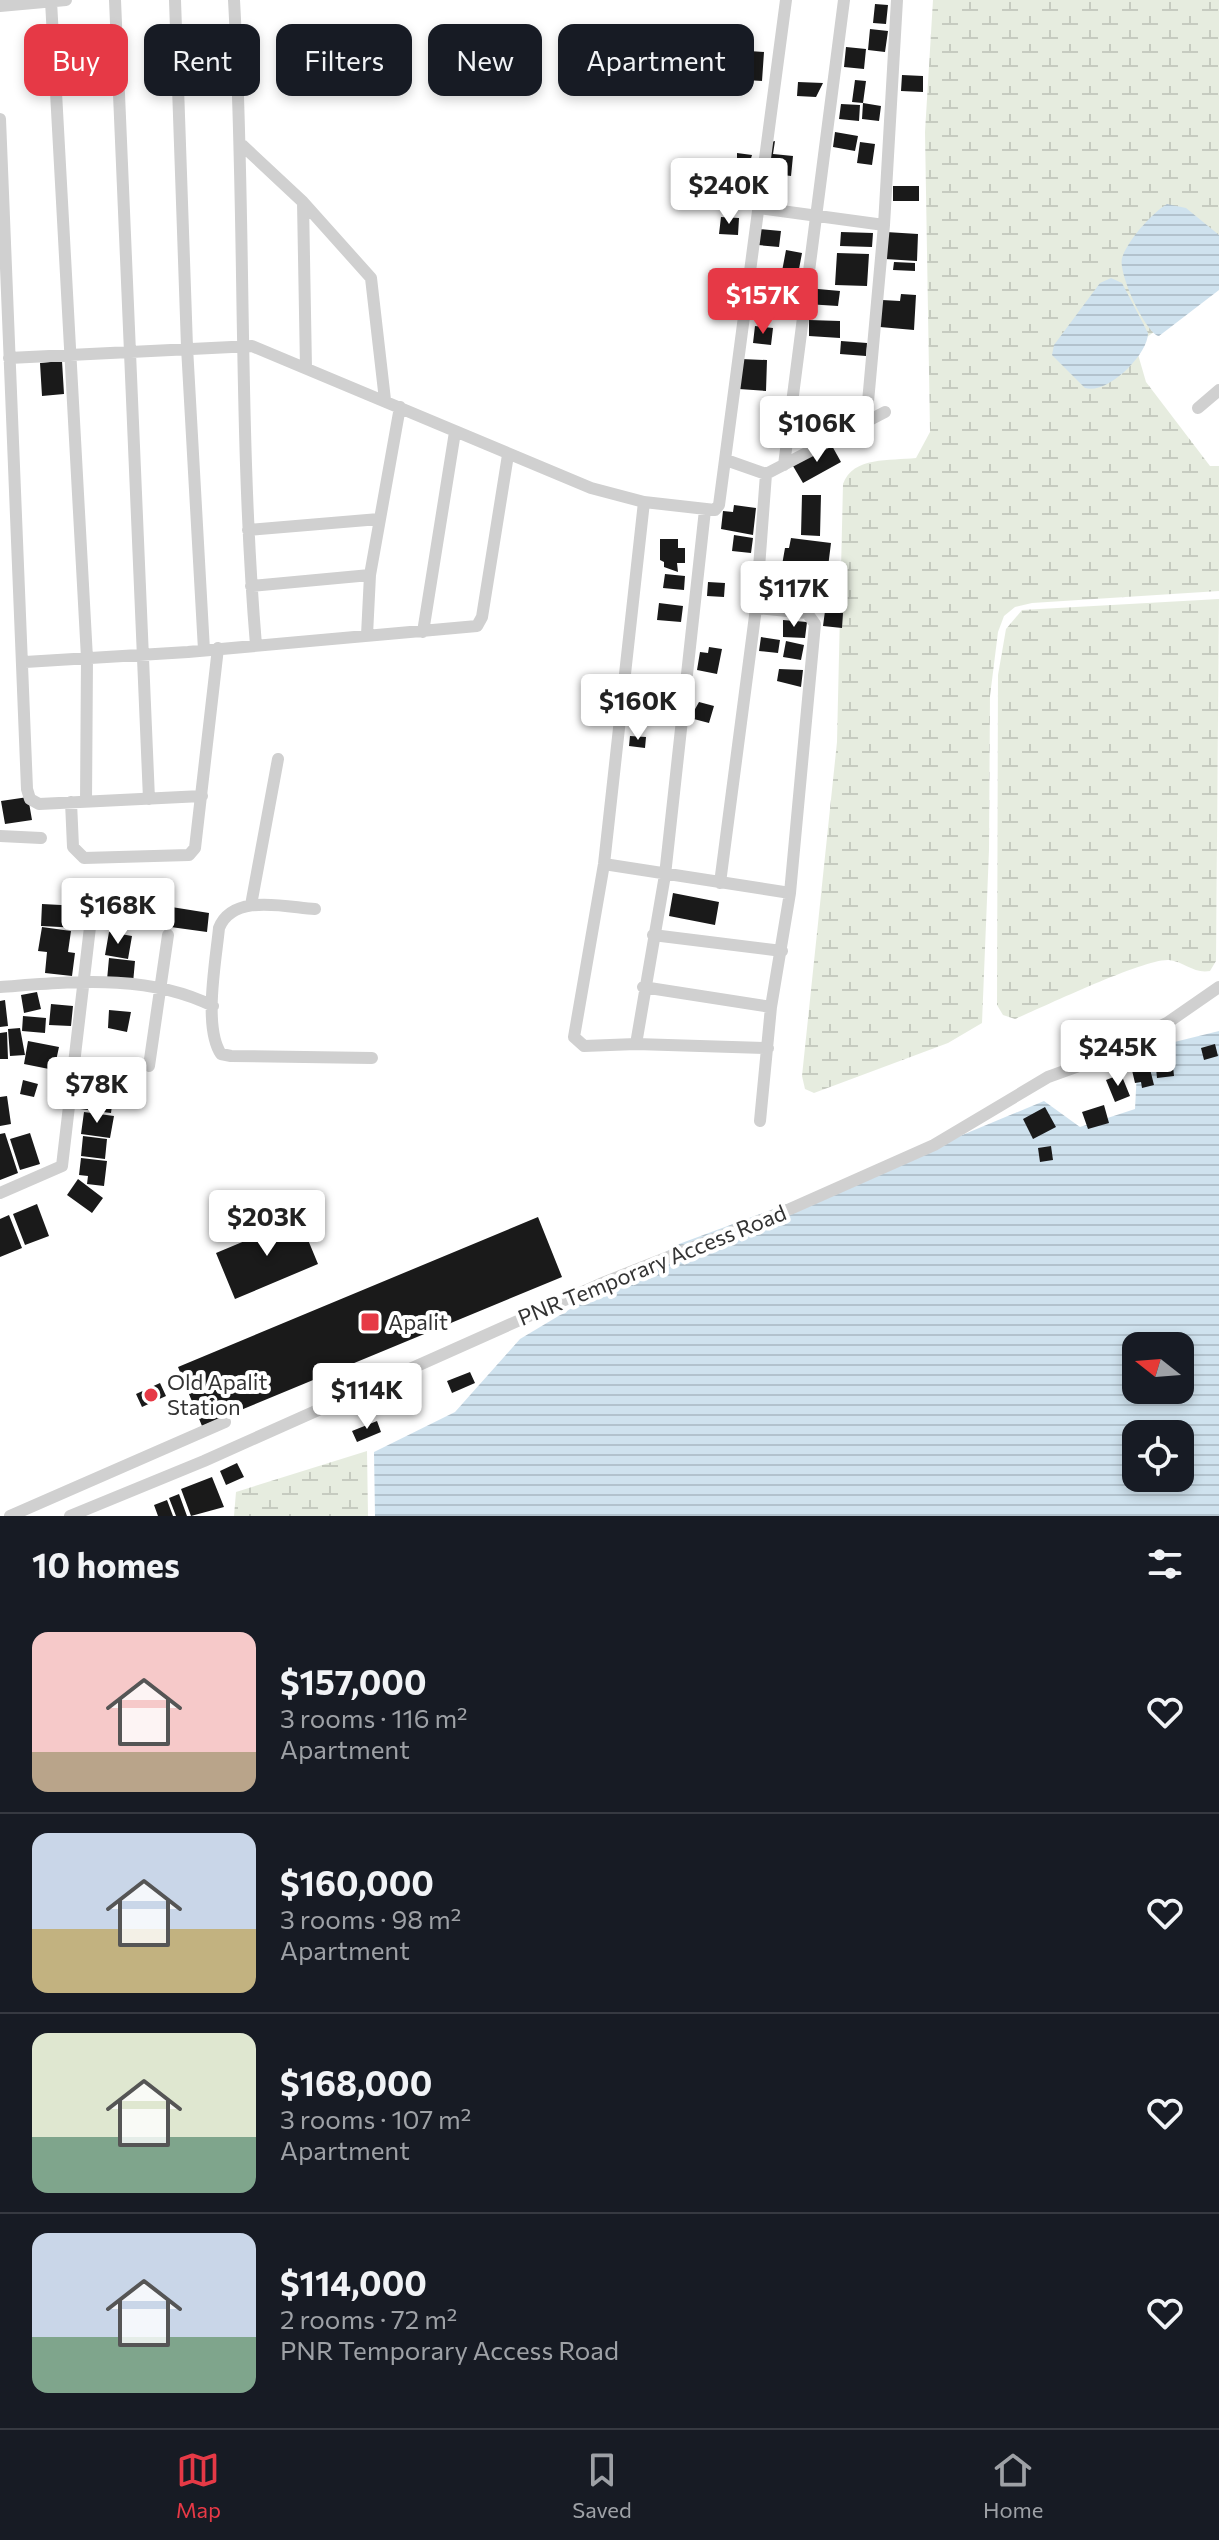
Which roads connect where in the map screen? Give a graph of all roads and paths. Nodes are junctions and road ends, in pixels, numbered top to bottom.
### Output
1 (66, 0) edge
2 (115, 0) edge
3 (175, 0) edge
4 (234, 0) edge
5 (786, 0) edge
6 (844, 0) edge
7 (897, 0) edge
8 (51, 1) edge
9 (0, 6) edge
10 (0, 119) edge
11 (242, 145) junction
12 (303, 202) junction
13 (759, 208) junction
14 (815, 217) junction
15 (884, 225) junction
16 (242, 346) junction
17 (187, 347) junction
18 (129, 351) junction
19 (71, 354) junction
20 (9, 358) junction
21 (306, 368) junction
22 (1219, 390) edge
23 (385, 400) junction
24 (400, 407) junction
25 (1198, 408) dead end
26 (885, 412) dead end
27 (866, 424) junction
28 (455, 432) junction
29 (508, 455) junction
30 (726, 460) junction
31 (784, 465) junction
32 (766, 474) junction
33 (644, 502) junction
34 (705, 510) junction
35 (379, 519) junction
36 (248, 530) junction
37 (370, 575) junction
38 (251, 586) junction
39 (756, 608) junction
40 (423, 632) junction
41 (367, 635) junction
42 (256, 645) junction
43 (218, 648) junction
44 (204, 650) junction
45 (143, 654) junction
46 (87, 658) junction
47 (25, 662) junction
48 (278, 759) dead end
49 (202, 796) junction
50 (149, 799) junction
51 (71, 802) junction
52 (86, 802) junction
53 (0, 836) edge
54 (41, 838) dead end
55 (604, 864) junction
56 (665, 875) junction
57 (720, 883) junction
58 (790, 893) junction
59 (251, 905) junction
60 (315, 909) dead end
61 (92, 910) dead end
62 (168, 935) dead end
63 (653, 935) junction
64 (782, 951) junction
65 (86, 981) junction
66 (0, 987) edge
67 (163, 987) junction
68 (643, 987) junction
69 (1219, 987) edge
70 (213, 1006) junction
71 (771, 1007) junction
72 (636, 1044) junction
73 (768, 1048) junction
74 (372, 1058) dead end
75 (149, 1066) dead end
76 (760, 1121) dead end
77 (0, 1193) edge
78 (225, 1422) dead end
79 (10, 1516) edge
80 (70, 1516) edge

1 - 8 street
2 - 18 street
3 - 17 street
4 - 11 street
5 - 13 street
6 - 14 street
7 - 15 street
8 - 9 street
8 - 19 street
10 - 20 street
11 - 12 street
11 - 16 street
12 - 21 street
12 - 23 street
13 - 14 street
13 - 30 street
14 - 15 street
14 - 31 street
15 - 27 street
16 - 17 street
16 - 21 street
16 - 36 street
17 - 18 street
17 - 44 street
18 - 19 street
18 - 45 street
19 - 20 street
19 - 46 street
20 - 47 street
21 - 23 street
22 - 25 street
23 - 24 street
24 - 28 street
24 - 35 street
26 - 27 street
27 - 31 street
28 - 29 street
28 - 40 street
29 - 33 street
29 - 40 street
30 - 32 street
30 - 34 street
31 - 32 street
32 - 39 street
33 - 34 street
33 - 55 street
34 - 56 street
35 - 36 street
35 - 37 street
36 - 38 street
37 - 38 street
37 - 41 street
38 - 42 street
39 - 57 street
39 - 58 street
40 - 41 street
41 - 42 street
42 - 43 street
43 - 44 street
43 - 49 street
44 - 45 street
45 - 46 street
45 - 50 street
46 - 47 street
46 - 52 street
47 - 51 street
48 - 59 street
49 - 50 street
49 - 51 street
50 - 52 street
51 - 52 street
53 - 54 street
55 - 56 street
55 - 72 street
56 - 57 street
56 - 63 street
57 - 58 street
58 - 64 street
59 - 60 street
59 - 70 street
61 - 65 street
62 - 67 street
63 - 64 street
63 - 68 street
64 - 71 street
65 - 66 street
65 - 67 street
65 - 77 street
67 - 70 street
67 - 75 street
68 - 71 street
68 - 72 street
69 - 80 street, PNR Temporary Access Road
70 - 74 street
71 - 73 street
72 - 73 street
73 - 76 street
78 - 79 street

